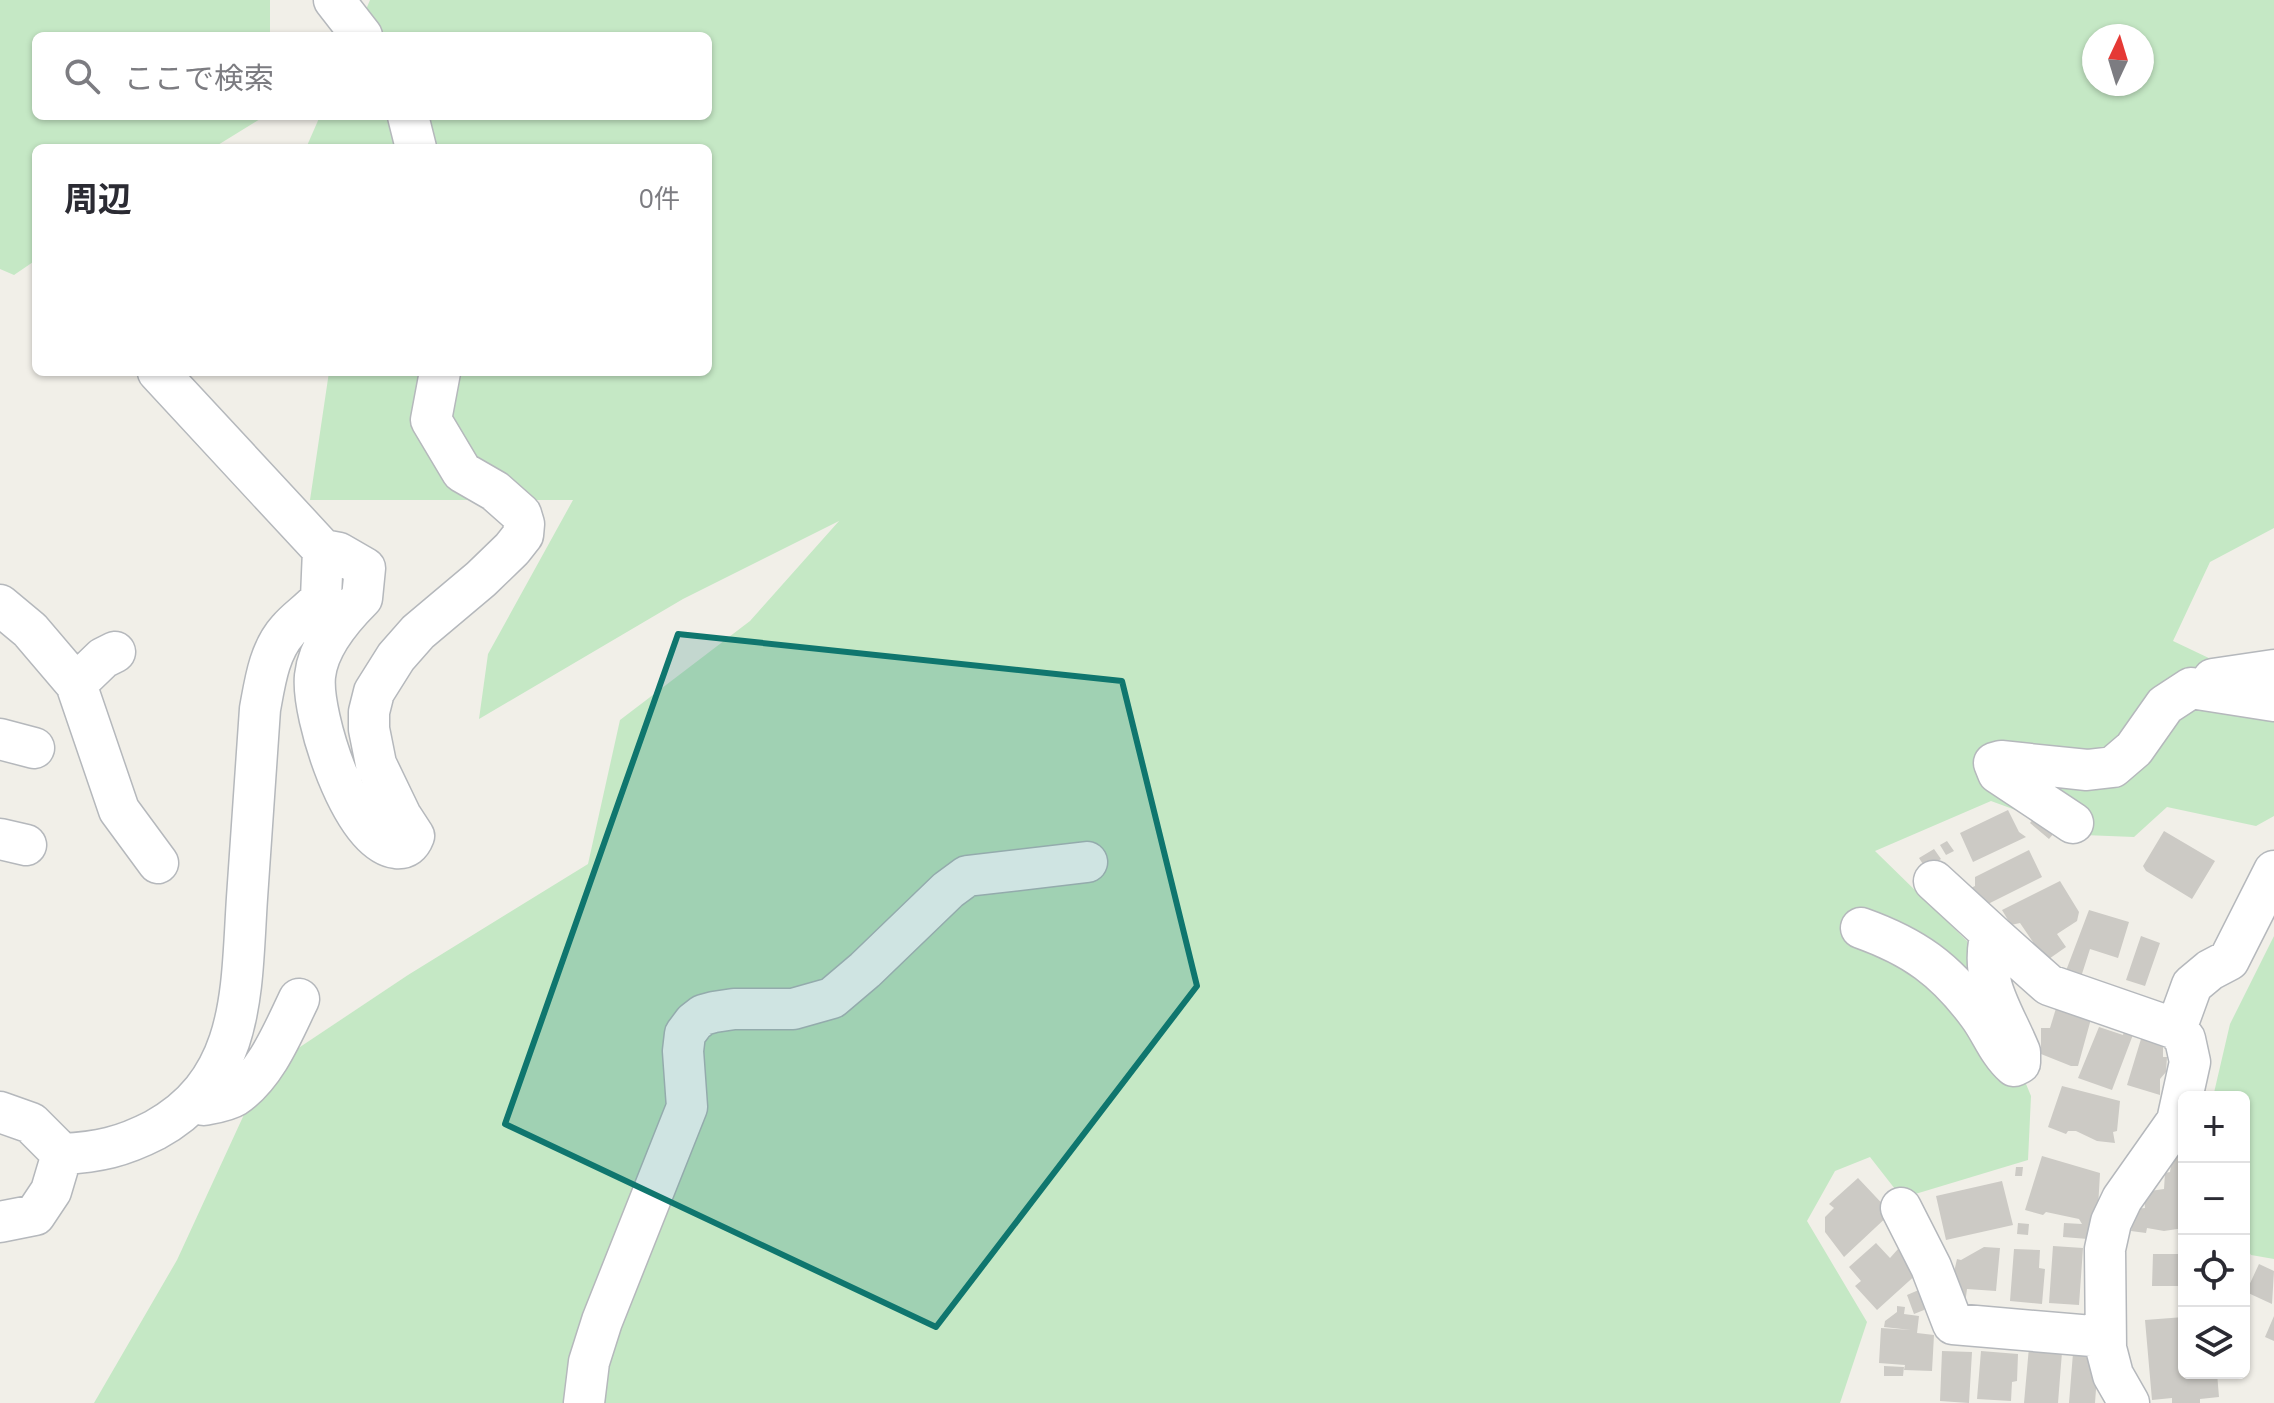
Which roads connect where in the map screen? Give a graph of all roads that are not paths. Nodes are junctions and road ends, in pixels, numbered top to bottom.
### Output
1 (334, 0) edge
2 (359, 32) edge
3 (409, 120) edge
4 (415, 144) edge
5 (162, 376) edge
6 (439, 376) edge
7 (323, 550) junction
8 (0, 605) edge
9 (115, 652) dead end
10 (2274, 670) edge
11 (76, 684) junction
12 (2191, 688) junction
13 (2274, 701) edge
14 (2073, 823) dead end
15 (1087, 862) dead end
16 (158, 863) dead end
17 (2274, 871) edge
18 (1934, 881) dead end
19 (1861, 928) dead end
20 (1995, 937) junction
21 (299, 999) dead end
22 (2176, 1029) junction
23 (196, 1101) junction
24 (0, 1112) edge
25 (62, 1154) junction
26 (1901, 1208) dead end
27 (18, 1219) edge
28 (2104, 1337) junction
29 (584, 1403) edge
30 (2129, 1403) edge

1 - 2 street
3 - 4 street
5 - 7 street
6 - 7 street
7 - 23 street
8 - 11 street
9 - 11 street
10 - 12 street
11 - 16 street
12 - 13 street
12 - 14 street
15 - 29 street
17 - 22 street
18 - 20 street
19 - 20 street
20 - 22 street
21 - 23 street
22 - 28 street
23 - 25 street
24 - 25 street
25 - 27 street
26 - 28 street
28 - 30 street

